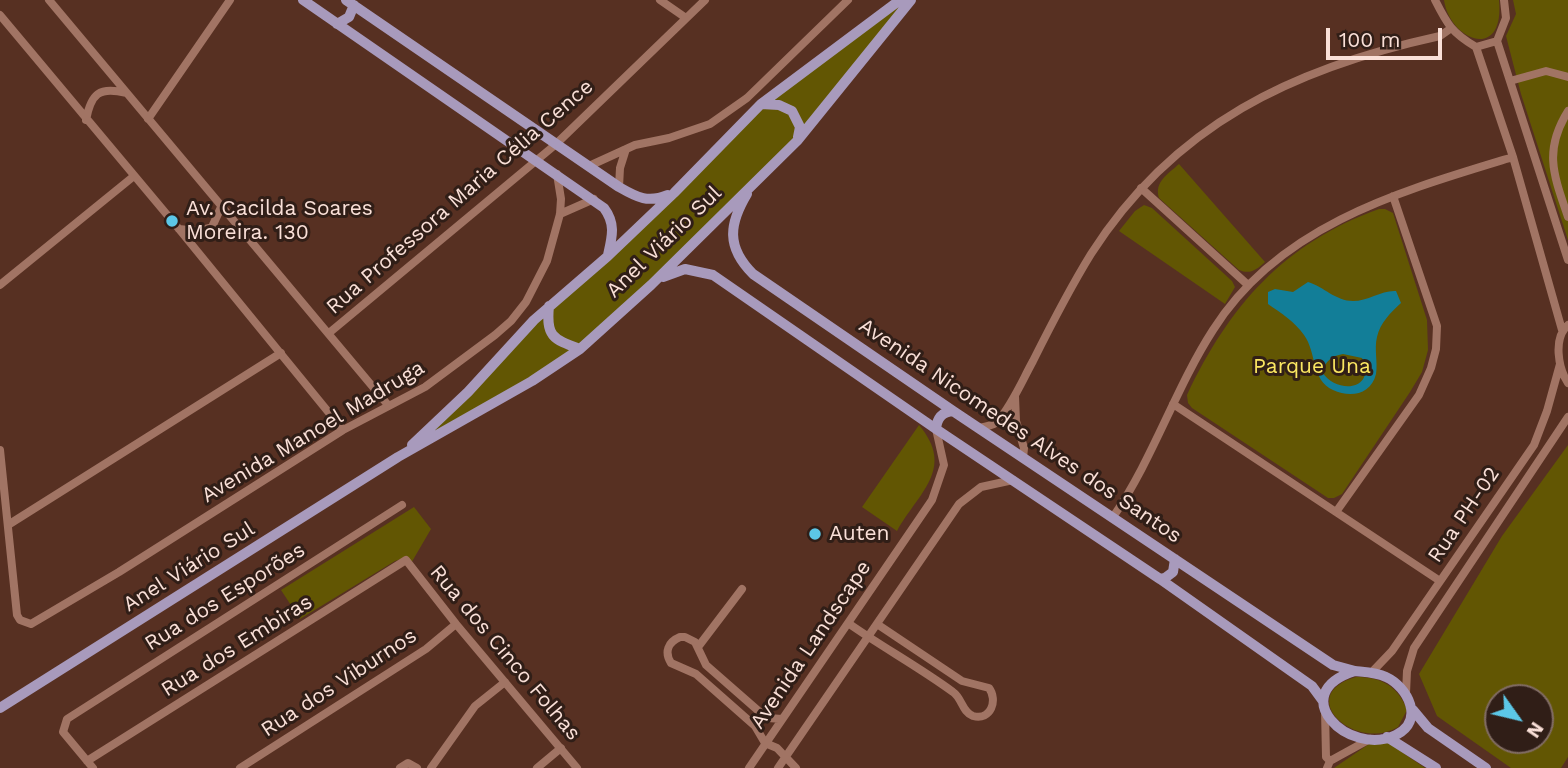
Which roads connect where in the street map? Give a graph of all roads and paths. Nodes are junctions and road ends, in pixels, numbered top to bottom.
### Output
1 (49, 0) edge
2 (230, 0) edge
3 (303, 0) edge
4 (660, 0) edge
5 (705, 0) edge
6 (848, 0) edge
7 (900, 0) edge
8 (911, 0) edge
9 (1435, 0) edge
10 (1504, 0) edge
11 (350, 3) edge
12 (0, 15) edge
13 (686, 18) junction
14 (337, 24) junction
15 (1450, 29) junction
16 (1497, 41) junction
17 (1476, 47) junction
18 (1568, 77) edge
19 (1510, 81) junction
20 (126, 93) junction
21 (761, 104) junction
22 (1568, 111) edge
23 (148, 119) junction
24 (86, 120) junction
25 (797, 141) junction
26 (555, 145) junction
27 (626, 149) junction
28 (1513, 158) junction
29 (537, 160) junction
30 (589, 166) junction
31 (557, 174) junction
32 (134, 176) junction
33 (754, 182) junction
34 (619, 187) junction
35 (1141, 188) junction
36 (674, 193) junction
37 (1393, 196) junction
38 (594, 200) junction
39 (222, 205) junction
40 (560, 214) junction
41 (1568, 217) edge
42 (179, 229) junction
43 (608, 256) junction
44 (1568, 260) edge
45 (0, 285) edge
46 (651, 285) junction
47 (1248, 285) junction
48 (550, 306) junction
49 (1565, 328) edge
50 (329, 333) junction
51 (580, 349) junction
52 (281, 353) junction
53 (1560, 364) junction
54 (1568, 383) edge
55 (1015, 396) junction
56 (1173, 404) junction
57 (388, 405) junction
58 (953, 411) junction
59 (1568, 417) edge
60 (979, 428) junction
61 (936, 429) junction
62 (343, 430) junction
63 (0, 450) edge
64 (398, 457) junction
65 (1023, 458) junction
66 (1013, 480) junction
67 (402, 505) dead end
68 (1336, 512) junction
69 (1113, 517) junction
70 (8, 525) junction
71 (1175, 559) junction
72 (406, 560) joint
73 (1160, 579) junction
74 (1440, 581) junction
75 (742, 589) dead end
76 (848, 622) junction
77 (456, 624) junction
78 (877, 624) junction
79 (868, 636) junction
80 (910, 646) junction
81 (698, 647) junction
82 (902, 659) junction
83 (1355, 671) junction
84 (1372, 672) junction
85 (505, 682) junction
86 (737, 692) junction
87 (1406, 693) junction
88 (728, 703) junction
89 (1324, 705) junction
90 (0, 708) edge
91 (1413, 710) junction
92 (782, 719) junction
93 (1387, 737) junction
94 (1370, 739) junction
95 (765, 743) junction
96 (561, 748) junction
97 (785, 758) junction
98 (90, 765) edge
99 (1328, 765) edge
100 (240, 768) edge
101 (400, 768) edge
102 (417, 768) edge
103 (431, 768) edge
104 (537, 768) edge
105 (577, 768) edge
106 (749, 768) edge
107 (778, 768) edge
108 (796, 768) edge
109 (1436, 768) edge
110 (1486, 768) edge

1 - 20 street
2 - 23 street
3 - 14 main road
4 - 13 street
5 - 13 street, Rua Professora Maria Célia Cence
6 - 27 street
7 - 21 main road, Anel Viário Sul
8 - 25 main road, Anel Viário Sul
9 - 15 street
10 - 16 street
11 - 14 main road
11 - 26 main road
12 - 24 street
13 - 26 street, Rua Professora Maria Célia Cence
14 - 29 main road
15 - 17 street
15 - 35 street
16 - 17 street
16 - 19 street
17 - 28 street
18 - 19 street
19 - 44 street
20 - 23 street
20 - 24 street
21 - 25 main road
21 - 36 main road, Anel Viário Sul
22 - 41 street
23 - 39 street
24 - 32 street
25 - 33 main road, Anel Viário Sul
26 - 29 street, Rua Professora Maria Célia Cence
26 - 30 main road
27 - 30 street
27 - 34 street
28 - 37 street
28 - 49 street
29 - 31 main road
29 - 50 street, Rua Professora Maria Célia Cence
30 - 34 main road
31 - 38 main road
31 - 40 street, Avenida Manoel Madruga
32 - 42 street
32 - 45 street
33 - 46 main road, Anel Viário Sul
33 - 58 main road, Avenida Nicomedes Alves dos Santos
34 - 36 main road
35 - 47 street
35 - 55 street
36 - 43 main road, Anel Viário Sul
37 - 47 street
37 - 68 street
38 - 40 street
38 - 43 main road
39 - 42 street
39 - 50 street
40 - 57 street, Avenida Manoel Madruga
42 - 52 street
43 - 48 main road, Anel Viário Sul
46 - 51 main road, Anel Viário Sul
46 - 61 main road, Avenida Nicomedes Alves dos Santos
47 - 56 street
48 - 51 main road
48 - 64 main road, Anel Viário Sul
49 - 53 street
50 - 57 street
51 - 64 main road, Anel Viário Sul
52 - 62 street
52 - 70 street
53 - 54 street
53 - 74 street, Rua PH-02
55 - 60 street
55 - 65 street
56 - 68 street
56 - 69 street
57 - 62 street, Avenida Manoel Madruga
58 - 60 main road, Avenida Nicomedes Alves dos Santos
58 - 61 main road
59 - 87 street, Rua PH-02
60 - 65 main road, Avenida Nicomedes Alves dos Santos
61 - 66 main road, Avenida Nicomedes Alves dos Santos
61 - 76 street, Avenida Landscape
62 - 70 street, Avenida Manoel Madruga
63 - 70 street
64 - 90 main road, Anel Viário Sul
65 - 69 main road, Avenida Nicomedes Alves dos Santos
66 - 73 main road, Avenida Nicomedes Alves dos Santos
66 - 78 street, Avenida Landscape
67 - 98 street, Rua dos Esporões
68 - 74 street
69 - 71 main road, Avenida Nicomedes Alves dos Santos
71 - 73 main road
71 - 83 main road, Avenida Nicomedes Alves dos Santos
72 - 77 street, Rua dos Cinco Folhas
72 - 98 street, Rua dos Embiras
73 - 89 main road, Avenida Nicomedes Alves dos Santos
74 - 84 street, Rua PH-02
75 - 81 street
76 - 79 street
76 - 92 street, Avenida Landscape
77 - 85 street, Rua dos Cinco Folhas
77 - 100 street, Rua dos Viburnos
78 - 79 street, Avenida Landscape
78 - 80 street
79 - 82 street
79 - 97 street, Avenida Landscape
80 - 82 street
80 - 82 street
81 - 86 street
81 - 88 street
83 - 84 main road
83 - 89 main road
84 - 87 main road
85 - 96 street, Rua dos Cinco Folhas
85 - 103 street
86 - 88 street
86 - 92 street
87 - 91 main road
88 - 95 street
89 - 94 main road
89 - 99 street
91 - 93 main road
91 - 110 main road
92 - 95 street, Avenida Landscape
93 - 94 main road
93 - 109 main road
94 - 99 street
95 - 97 street
95 - 106 street, Avenida Landscape
96 - 104 street
96 - 105 street, Rua dos Cinco Folhas
97 - 107 street, Avenida Landscape
97 - 108 street
101 - 102 street

